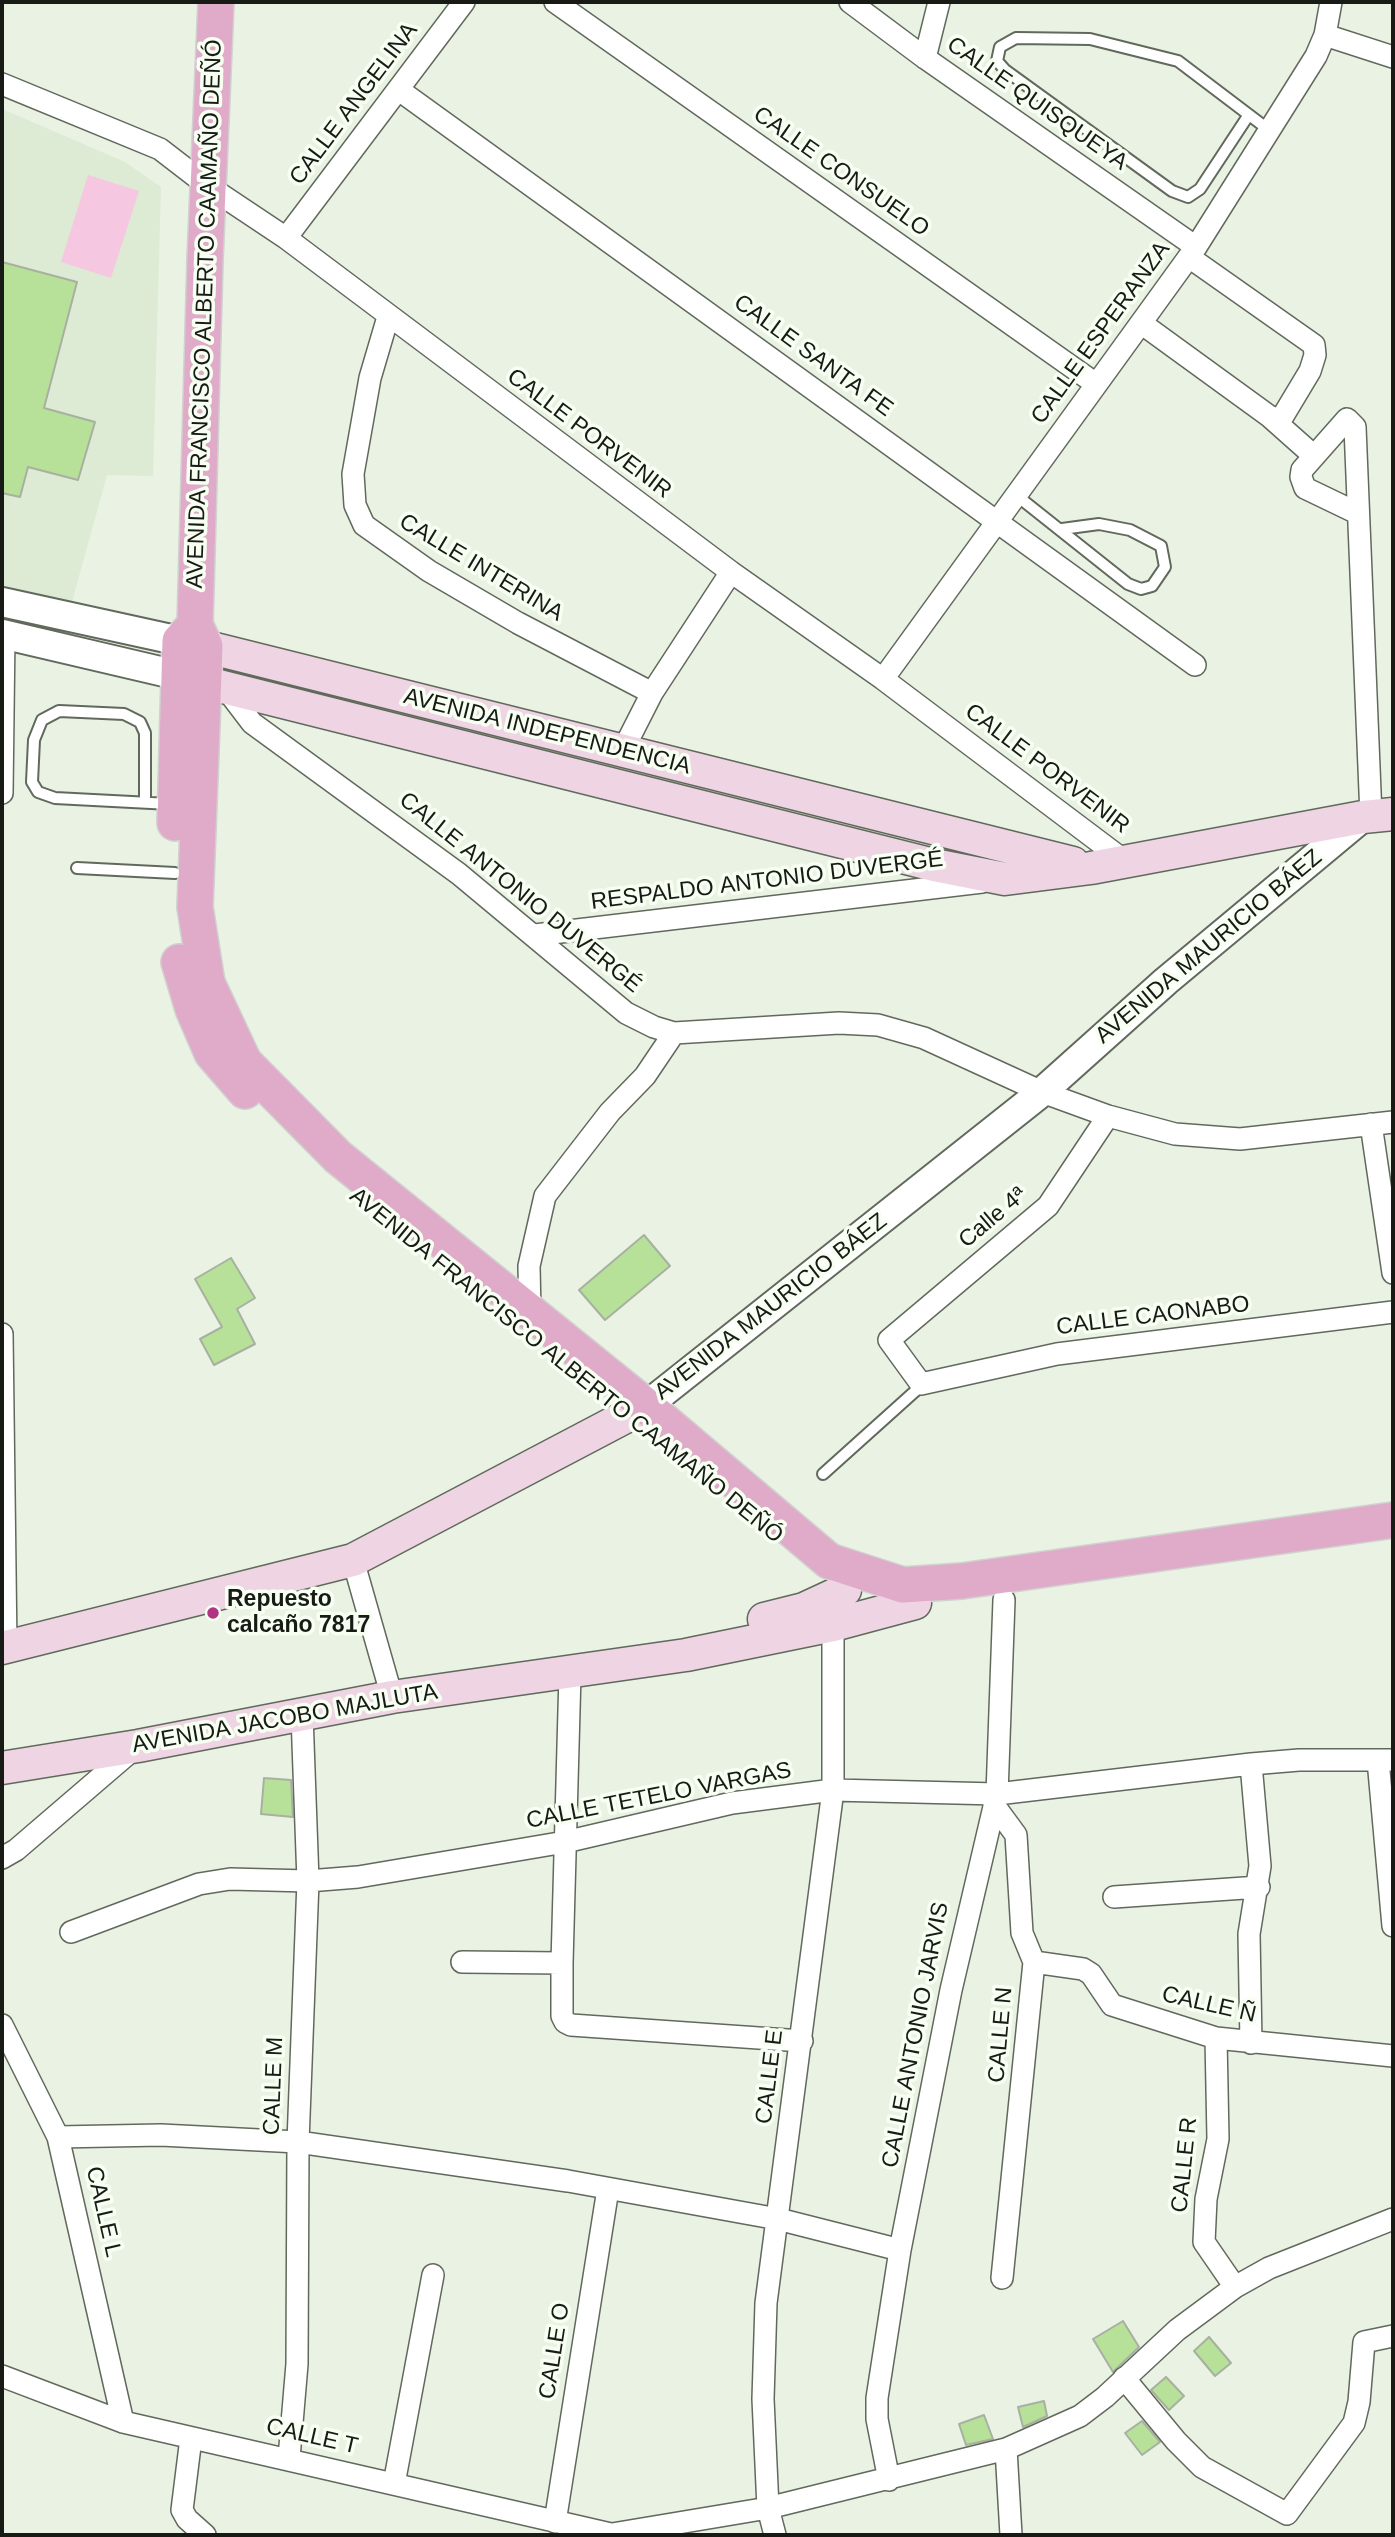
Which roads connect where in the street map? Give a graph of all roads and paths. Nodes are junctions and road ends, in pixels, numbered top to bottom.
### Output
1 (216, 2) edge
2 (464, 2) edge
3 (555, 2) edge
4 (850, 2) edge
5 (939, 2) edge
6 (1331, 2) edge
7 (1325, 35) junction
8 (1393, 57) edge
9 (925, 58) junction
10 (2, 84) edge
11 (399, 90) junction
12 (1248, 116) junction
13 (1269, 131) junction
14 (208, 186) junction
15 (286, 238) junction
16 (1193, 252) junction
17 (388, 317) junction
18 (1141, 323) junction
19 (1096, 384) junction
20 (1269, 416) junction
21 (1314, 456) junction
22 (1016, 495) junction
23 (1357, 513) junction
24 (997, 521) junction
25 (1062, 529) junction
26 (731, 572) junction
27 (2, 602) edge
28 (3, 634) edge
29 (193, 637) junction
30 (1195, 665) dead end
31 (883, 679) junction
32 (201, 681) junction
33 (652, 693) junction
34 (623, 750) junction
35 (2, 793) edge
36 (160, 803) junction
37 (1376, 816) edge
38 (1126, 862) junction
39 (76, 868) dead end
40 (1091, 868) junction
41 (175, 873) junction
42 (1005, 879) junction
43 (536, 935) junction
44 (674, 1034) junction
45 (1042, 1092) junction
46 (1108, 1116) junction
47 (1393, 1122) edge
48 (1371, 1125) junction
49 (1393, 1273) edge
50 (530, 1312) junction
51 (1393, 1312) edge
52 (2, 1334) edge
53 (2, 1367) edge
54 (922, 1385) junction
55 (634, 1412) junction
56 (823, 1474) dead end
57 (1393, 1520) edge
58 (1393, 1537) edge
59 (353, 1560) junction
60 (845, 1590) junction
61 (1004, 1600) junction
62 (915, 1603) junction
63 (833, 1625) junction
64 (4, 1648) edge
65 (570, 1674) junction
66 (392, 1697) junction
67 (302, 1715) junction
68 (138, 1745) junction
69 (1385, 1760) edge
70 (1251, 1764) junction
71 (2, 1768) edge
72 (833, 1790) junction
73 (996, 1799) junction
74 (565, 1842) junction
75 (2, 1858) edge
76 (308, 1881) junction
77 (1259, 1887) junction
78 (1114, 1897) dead end
79 (1393, 1926) edge
80 (71, 1932) dead end
81 (462, 1962) dead end
82 (1034, 1962) junction
83 (562, 1963) junction
84 (2, 2025) edge
85 (1216, 2038) junction
86 (802, 2041) junction
87 (1251, 2043) junction
88 (1393, 2056) edge
89 (58, 2137) junction
90 (298, 2142) junction
91 (608, 2189) junction
92 (778, 2219) junction
93 (1393, 2219) edge
94 (900, 2250) junction
95 (433, 2274) dead end
96 (1002, 2278) dead end
97 (1235, 2287) junction
98 (1393, 2336) edge
99 (2, 2376) edge
100 (1124, 2378) junction
101 (123, 2422) junction
102 (191, 2438) junction
103 (1006, 2449) junction
104 (289, 2458) junction
105 (889, 2480) junction
106 (394, 2484) junction
107 (768, 2508) junction
108 (555, 2522) junction
109 (205, 2535) edge
110 (614, 2535) edge
111 (775, 2535) edge
112 (1011, 2535) edge

1 - 14 main road, AVENIDA FRANCISCO ALBERTO CAAMAÑO DEÑÓ
2 - 11 street, CALLE ANGELINA
3 - 19 street, CALLE CONSUELO
4 - 9 street, CALLE QUISQUEYA
5 - 9 street
6 - 7 street, CALLE ESPERANZA
7 - 8 street
7 - 13 street, CALLE ESPERANZA
9 - 16 street, CALLE QUISQUEYA
10 - 14 street, CALLE PORVENIR
11 - 15 street, CALLE ANGELINA
11 - 24 street, CALLE SANTA FE
12 - 12 lane
12 - 13 lane
13 - 16 street, CALLE ESPERANZA
14 - 15 street, CALLE PORVENIR
14 - 29 main road, AVENIDA FRANCISCO ALBERTO CAAMAÑO DEÑÓ
15 - 17 street, CALLE PORVENIR
16 - 18 street, CALLE ESPERANZA
16 - 20 street, CALLE QUISQUEYA
17 - 26 street, CALLE PORVENIR
17 - 33 street, CALLE INTERINA
18 - 19 street, CALLE ESPERANZA
18 - 20 street
19 - 22 street, CALLE ESPERANZA
20 - 21 street
21 - 23 street
21 - 23 street
22 - 24 street, CALLE ESPERANZA
22 - 25 lane
23 - 37 street
24 - 30 street, CALLE SANTA FE
24 - 31 street, CALLE ESPERANZA
25 - 25 lane
26 - 31 street, CALLE PORVENIR
26 - 33 street
27 - 29 street, AVENIDA INDEPENDENCIA
28 - 32 street, AVENIDA INDEPENDENCIA
28 - 35 street
29 - 32 main road, AVENIDA FRANCISCO ALBERTO CAAMAÑO DEÑÓ
29 - 34 main road, AVENIDA INDEPENDENCIA
31 - 38 street, CALLE PORVENIR
32 - 36 main road, AVENIDA FRANCISCO ALBERTO CAAMAÑO DEÑÓ
32 - 42 main road, AVENIDA INDEPENDENCIA
32 - 43 street, CALLE ANTONIO DUVERGÉ
32 - 50 main road, AVENIDA FRANCISCO ALBERTO CAAMAÑO DEÑÓ
33 - 34 street
34 - 40 main road, AVENIDA INDEPENDENCIA
36 - 36 lane
36 - 41 main road, AVENIDA FRANCISCO ALBERTO CAAMAÑO DEÑÓ
37 - 38 main road, AVENIDA INDEPENDENCIA
37 - 45 street, AVENIDA MAURICIO BÁEZ
38 - 40 main road, AVENIDA INDEPENDENCIA
39 - 41 lane
40 - 42 main road, AVENIDA INDEPENDENCIA
41 - 55 main road, AVENIDA FRANCISCO ALBERTO CAAMAÑO DEÑÓ
42 - 43 street, RESPALDO ANTONIO DUVERGÉ
43 - 44 street, CALLE ANTONIO DUVERGÉ
44 - 45 street, CALLE ANTONIO DUVERGÉ
44 - 50 street
45 - 46 street, CALLE ANTONIO DUVERGÉ
45 - 55 street, AVENIDA MAURICIO BÁEZ
46 - 48 street, CALLE ANTONIO DUVERGÉ
46 - 54 street, Calle 4ª
47 - 48 street, CALLE ANTONIO DUVERGÉ
48 - 49 street
50 - 55 main road, AVENIDA FRANCISCO ALBERTO CAAMAÑO DEÑÓ
51 - 54 street, CALLE CAONABO
52 - 53 street
53 - 64 street
54 - 56 lane
55 - 57 main road, AVENIDA FRANCISCO ALBERTO CAAMAÑO DEÑÓ
55 - 59 main road, AVENIDA MAURICIO BÁEZ
55 - 60 main road, AVENIDA FRANCISCO ALBERTO CAAMAÑO DEÑÓ
58 - 61 main road, AVENIDA FRANCISCO ALBERTO CAAMAÑO DEÑÓ
59 - 64 main road, AVENIDA MAURICIO BÁEZ
59 - 66 street
60 - 62 main road, AVENIDA FRANCISCO ALBERTO CAAMAÑO DEÑÓ
60 - 65 main road, AVENIDA JACOBO MAJLUTA
61 - 62 main road, AVENIDA FRANCISCO ALBERTO CAAMAÑO DEÑÓ
61 - 73 street, CALLE ANTONIO JARVIS
62 - 63 main road, AVENIDA JACOBO MAJLUTA
63 - 65 main road, AVENIDA JACOBO MAJLUTA
63 - 72 street, CALLE E
65 - 66 main road, AVENIDA JACOBO MAJLUTA
65 - 74 street
66 - 67 main road, AVENIDA JACOBO MAJLUTA
67 - 68 main road, AVENIDA JACOBO MAJLUTA
67 - 76 street, CALLE M
68 - 71 main road, AVENIDA JACOBO MAJLUTA
68 - 75 street
69 - 70 street, CALLE TETELO VARGAS
69 - 79 street
70 - 73 street, CALLE TETELO VARGAS
70 - 77 street
72 - 73 street, CALLE TETELO VARGAS
72 - 74 street, CALLE TETELO VARGAS
72 - 86 street, CALLE E
73 - 82 street, CALLE N
73 - 94 street, CALLE ANTONIO JARVIS
74 - 76 street, CALLE TETELO VARGAS
74 - 83 street
76 - 80 street, CALLE TETELO VARGAS
76 - 90 street, CALLE M
77 - 78 street
77 - 87 street
81 - 83 street
82 - 85 street, CALLE Ñ
82 - 96 street, CALLE N
83 - 86 street
84 - 89 street, CALLE L
85 - 87 street, CALLE Ñ
85 - 97 street, CALLE R
86 - 92 street, CALLE E
87 - 88 street, CALLE Ñ
89 - 90 street
89 - 101 street, CALLE L
90 - 91 street
90 - 104 street, CALLE M
91 - 92 street
91 - 108 street, CALLE O
92 - 94 street
92 - 107 street, CALLE E
93 - 97 street
94 - 105 street, CALLE ANTONIO JARVIS
95 - 106 street
97 - 100 street
98 - 100 street
99 - 101 street, CALLE T
100 - 103 street
101 - 102 street, CALLE T
102 - 104 street, CALLE T
102 - 109 street
103 - 105 street
103 - 112 street
104 - 106 street, CALLE T
105 - 107 street
106 - 108 street, CALLE T
107 - 110 street
107 - 111 street, CALLE E
108 - 110 street, CALLE T

